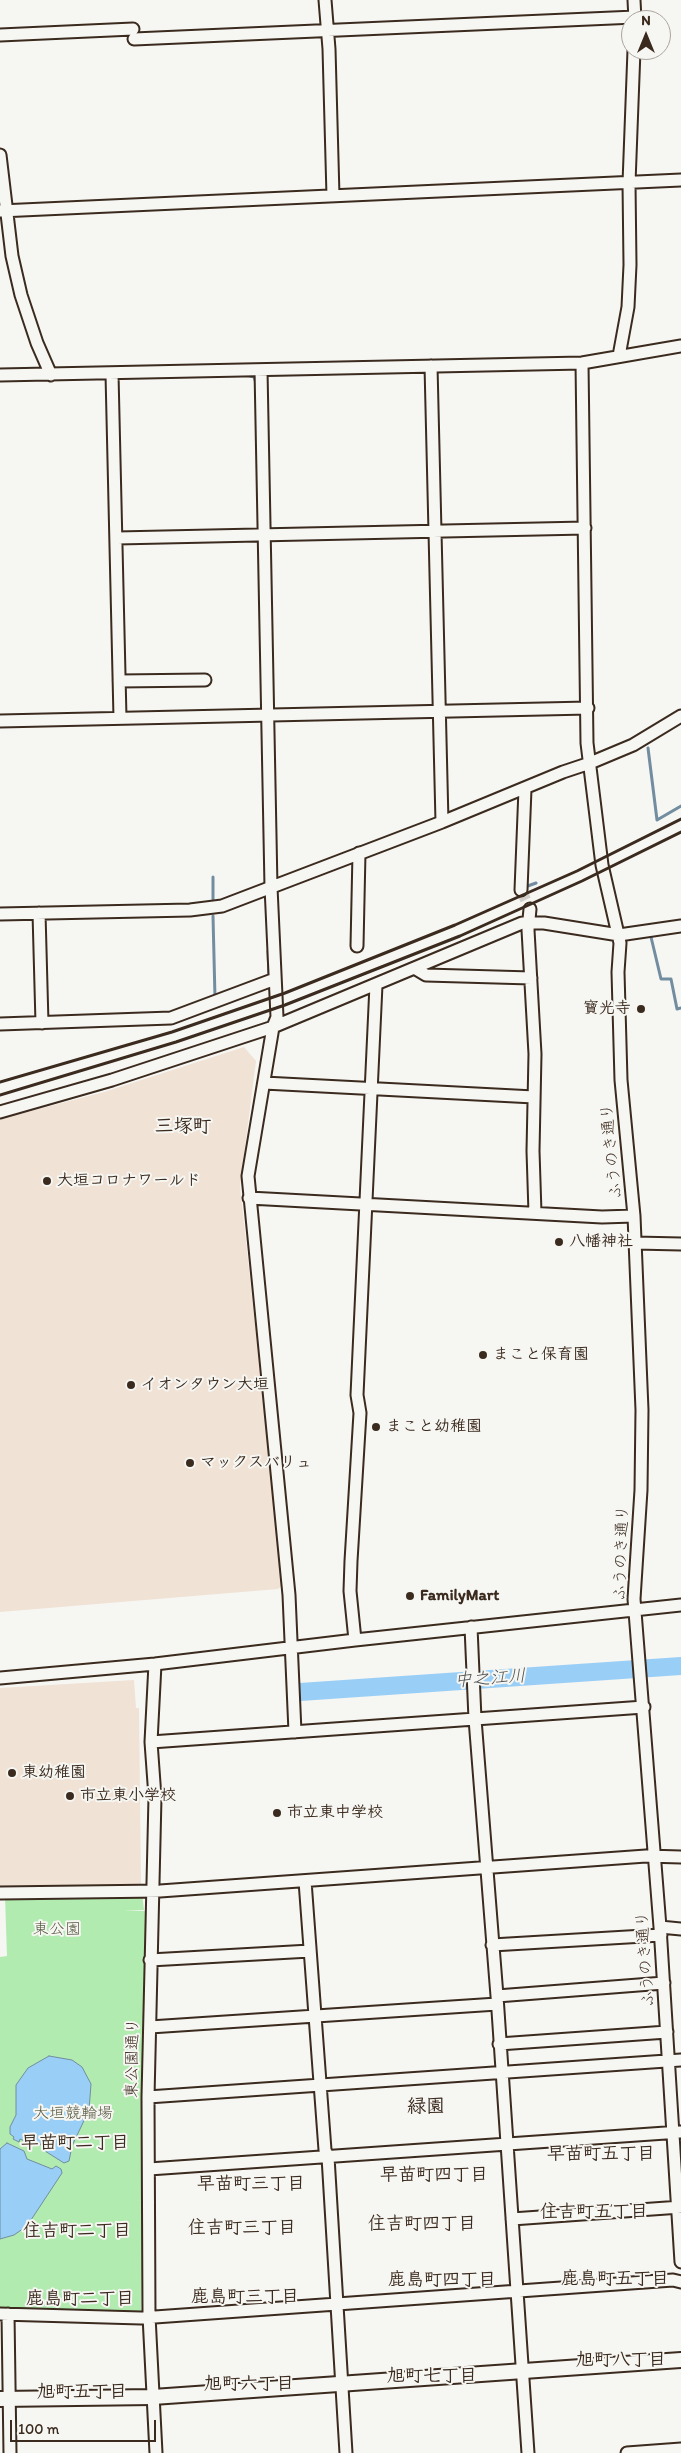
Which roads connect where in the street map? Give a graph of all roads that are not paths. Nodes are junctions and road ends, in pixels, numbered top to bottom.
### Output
1 (325, 0) edge
2 (621, 20) edge
3 (326, 31) junction
4 (0, 35) edge
5 (634, 60) edge
6 (0, 155) edge
7 (681, 180) edge
8 (629, 183) junction
9 (333, 196) junction
10 (3, 211) edge
11 (681, 346) edge
12 (619, 356) junction
13 (582, 363) junction
14 (431, 366) junction
15 (260, 370) junction
16 (112, 374) junction
17 (52, 375) junction
18 (0, 376) edge
19 (585, 528) junction
20 (436, 531) junction
21 (264, 535) junction
22 (117, 538) junction
23 (205, 680) dead end
24 (119, 681) junction
25 (588, 708) junction
26 (439, 710) junction
27 (268, 715) junction
28 (681, 716) edge
29 (120, 718) junction
30 (0, 720) edge
31 (590, 763) junction
32 (525, 789) junction
33 (442, 822) junction
34 (359, 853) junction
35 (271, 887) junction
36 (521, 890) tunnel mouth
37 (530, 909) tunnel mouth
38 (39, 913) junction
39 (0, 914) edge
40 (529, 923) junction
41 (681, 926) edge
42 (619, 935) junction
43 (357, 946) dead end
44 (416, 969) junction
45 (531, 978) junction
46 (275, 979) junction
47 (376, 985) junction
48 (42, 1023) junction
49 (0, 1024) edge
50 (273, 1027) junction
51 (264, 1083) junction
52 (373, 1088) junction
53 (534, 1096) junction
54 (0, 1112) edge
55 (249, 1198) junction
56 (366, 1204) junction
57 (535, 1213) junction
58 (634, 1216) junction
59 (635, 1243) junction
60 (681, 1244) edge
61 (681, 1605) edge
62 (636, 1608) junction
63 (471, 1627) junction
64 (355, 1640) junction
65 (290, 1648) junction
66 (156, 1664) junction
67 (0, 1678) edge
68 (644, 1707) junction
69 (475, 1719) junction
70 (295, 1732) junction
71 (152, 1742) junction
72 (655, 1856) junction
73 (681, 1857) edge
74 (486, 1867) junction
75 (305, 1881) junction
76 (152, 1891) junction
77 (0, 1893) edge
78 (681, 1930) edge
79 (661, 1931) junction
80 (492, 1945) junction
81 (310, 1951) junction
82 (150, 1960) junction
83 (664, 1983) junction
84 (497, 2000) junction
85 (315, 2017) junction
86 (150, 2027) junction
87 (667, 2032) junction
88 (499, 2044) junction
89 (675, 2060) edge
90 (502, 2072) junction
91 (320, 2085) junction
92 (148, 2097) junction
93 (677, 2132) edge
94 (506, 2145) junction
95 (328, 2158) junction
96 (148, 2170) junction
97 (680, 2207) edge
98 (512, 2219) junction
99 (681, 2262) edge
100 (681, 2282) edge
101 (516, 2292) junction
102 (338, 2303) junction
103 (4, 2314) edge
104 (149, 2316) junction
105 (681, 2360) edge
106 (522, 2371) junction
107 (343, 2383) junction
108 (153, 2397) junction
109 (5, 2399) edge
110 (681, 2449) edge
111 (10, 2453) edge
112 (156, 2453) edge
113 (346, 2453) edge
114 (528, 2453) edge
115 (627, 2453) edge

1 - 3 street
2 - 3 street
3 - 4 street
3 - 9 street
5 - 8 street
6 - 10 street
7 - 8 street
8 - 9 street
8 - 12 street
9 - 10 street
10 - 17 street
11 - 12 street
12 - 13 street
13 - 14 street
13 - 19 street, ふうのき通り
14 - 15 street
14 - 20 street
15 - 16 street
15 - 21 street
16 - 17 street
16 - 22 street
17 - 18 street
19 - 20 street
19 - 25 street, ふうのき通り
20 - 21 street
20 - 26 street
21 - 22 street
21 - 27 street
22 - 24 street
23 - 24 street
24 - 29 street
25 - 26 street
25 - 31 street, ふうのき通り
26 - 27 street
26 - 33 street
27 - 29 street
27 - 35 street
28 - 31 street
29 - 30 street
31 - 32 street
31 - 42 street, ふうのき通り
32 - 33 street
32 - 36 street
33 - 34 street
34 - 35 street
34 - 43 street
35 - 38 street
35 - 46 street
37 - 40 street
38 - 39 street
38 - 48 street
40 - 42 street
40 - 44 street
40 - 45 street
41 - 42 street
42 - 58 street, ふうのき通り
44 - 45 street
44 - 47 street
45 - 53 street
46 - 48 street
46 - 50 street
47 - 50 street
47 - 52 street
48 - 49 street
50 - 51 street
50 - 54 street
51 - 52 street
51 - 55 street
52 - 53 street
52 - 56 street
53 - 57 street
55 - 56 street
55 - 65 street
56 - 57 street
56 - 64 street
57 - 58 street
58 - 59 street, ふうのき通り
59 - 60 street
59 - 62 street, ふうのき通り
61 - 62 street
62 - 63 street
62 - 68 street, ふうのき通り
63 - 64 street
63 - 69 street
64 - 65 street
65 - 66 street
65 - 70 street
66 - 67 street
66 - 71 street, 東公園通り
68 - 69 street
68 - 72 street, ふうのき通り
69 - 70 street
69 - 74 street
70 - 71 street
71 - 76 street, 東公園通り
72 - 73 street
72 - 74 street
72 - 79 street, ふうのき通り
74 - 75 street
74 - 80 street
75 - 76 street
75 - 81 street
76 - 77 street
76 - 82 street, 東公園通り
78 - 79 street
79 - 80 street
79 - 83 street, ふうのき通り
80 - 84 street
81 - 82 street
81 - 85 street
82 - 86 street, 東公園通り
83 - 84 street
83 - 87 street, ふうのき通り
84 - 85 street
84 - 88 street
85 - 86 street
85 - 91 street
86 - 92 street, 東公園通り
87 - 88 street
87 - 89 street, ふうのき通り
88 - 90 street
89 - 90 street
89 - 93 street, ふうのき通り
90 - 91 street
90 - 94 street
91 - 92 street
91 - 95 street
92 - 96 street, 東公園通り
93 - 94 street
93 - 97 street, ふうのき通り
94 - 95 street
94 - 98 street
95 - 96 street
95 - 102 street
96 - 104 street, 東公園通り
97 - 98 street
97 - 99 street, ふうのき通り
98 - 101 street
100 - 101 street
101 - 102 street
101 - 106 street
102 - 104 street
102 - 107 street
103 - 104 street
103 - 109 street
104 - 108 street, 東公園通り
105 - 106 main road
106 - 107 main road
106 - 114 street
107 - 108 main road
107 - 113 street
108 - 109 main road
108 - 112 street, 東公園通り
109 - 111 street
110 - 115 street

